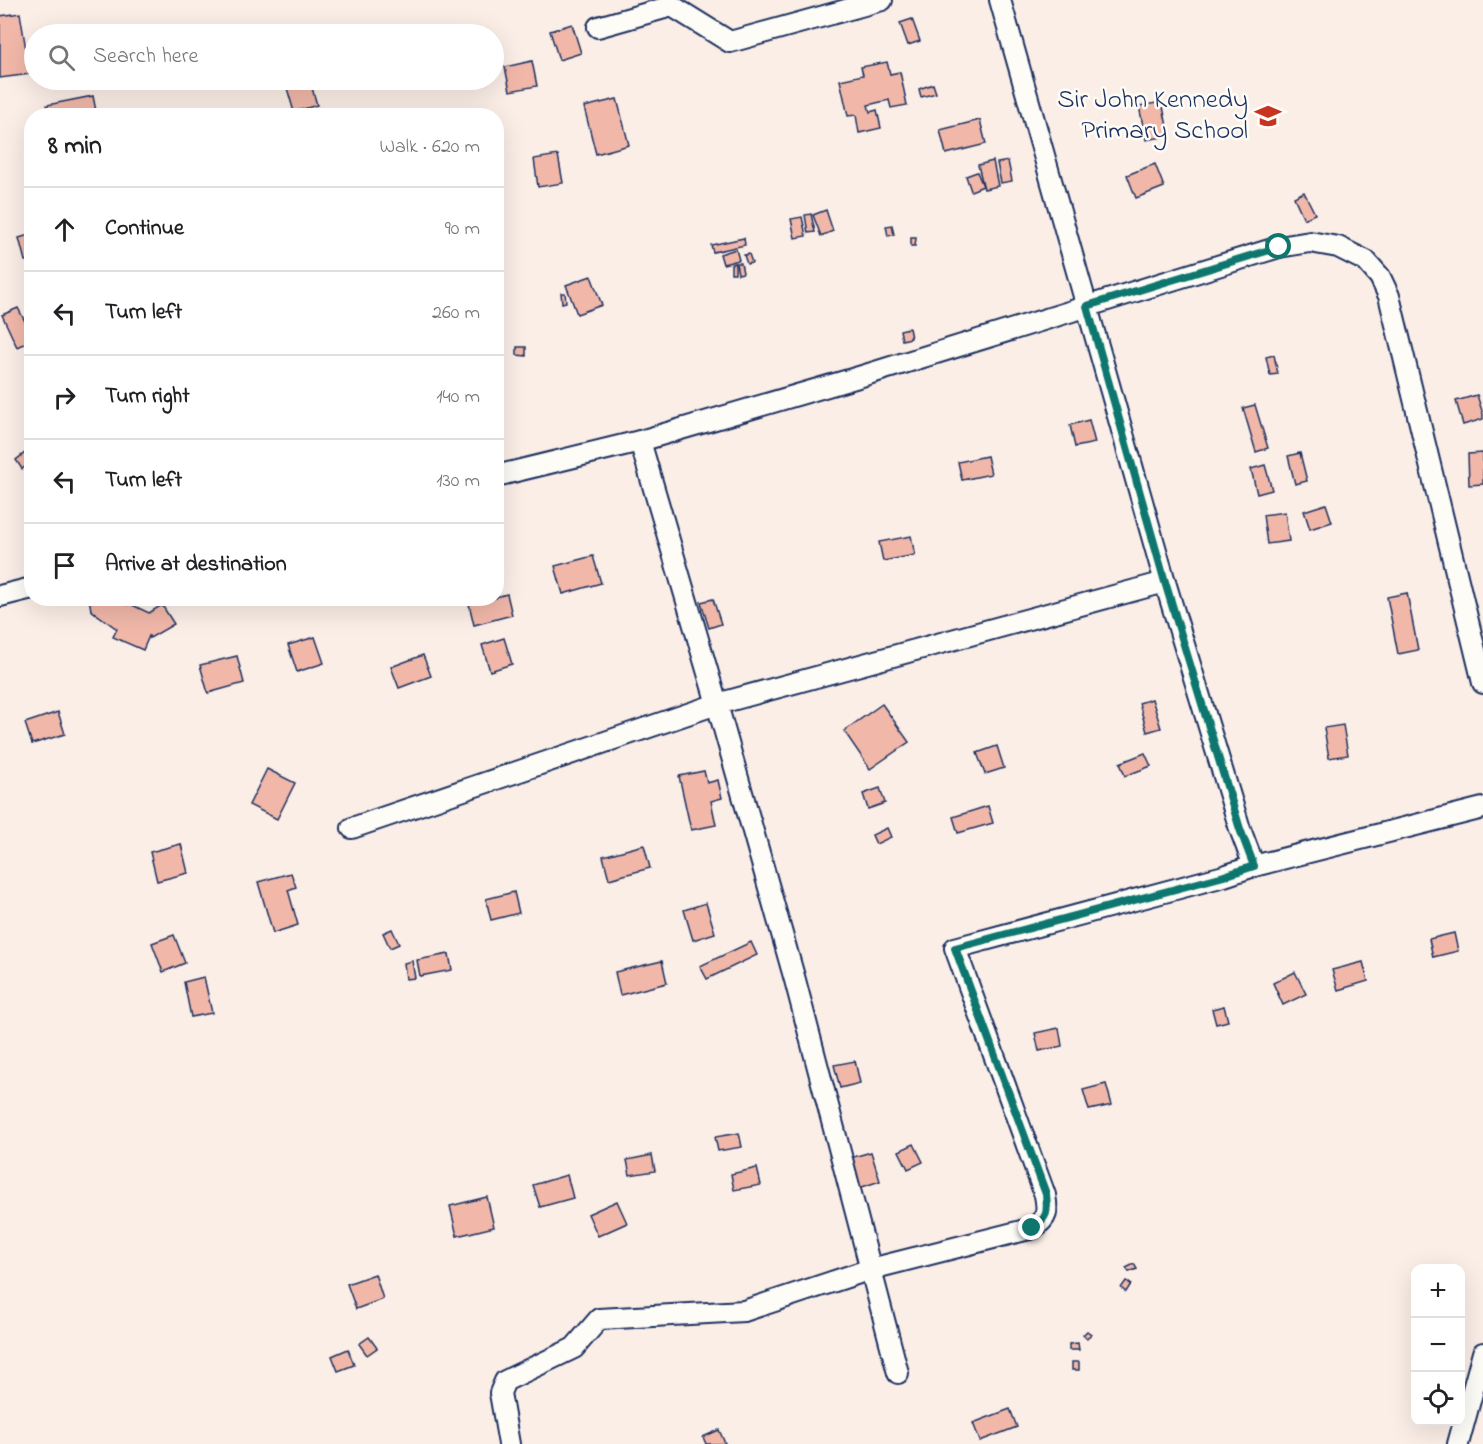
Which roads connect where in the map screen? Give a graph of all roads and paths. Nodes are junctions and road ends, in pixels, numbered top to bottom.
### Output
1 (882, 0) edge
2 (1000, 0) edge
3 (598, 27) dead end
4 (1087, 306) junction
5 (640, 441) junction
6 (504, 474) edge
7 (1165, 582) junction
8 (24, 590) edge
9 (0, 596) edge
10 (1483, 682) edge
11 (717, 704) junction
12 (1483, 808) edge
13 (352, 828) dead end
14 (1254, 866) junction
15 (871, 1269) junction
16 (1483, 1353) edge
17 (898, 1373) dead end
18 (509, 1444) edge
19 (1458, 1444) edge

1 - 3 street
2 - 4 street
4 - 5 street
4 - 7 street
4 - 10 street
5 - 6 street
5 - 11 street
7 - 11 street
7 - 14 street
8 - 9 street
11 - 13 street
11 - 15 street
12 - 14 street
14 - 15 street
15 - 17 street
15 - 18 street
16 - 19 street

